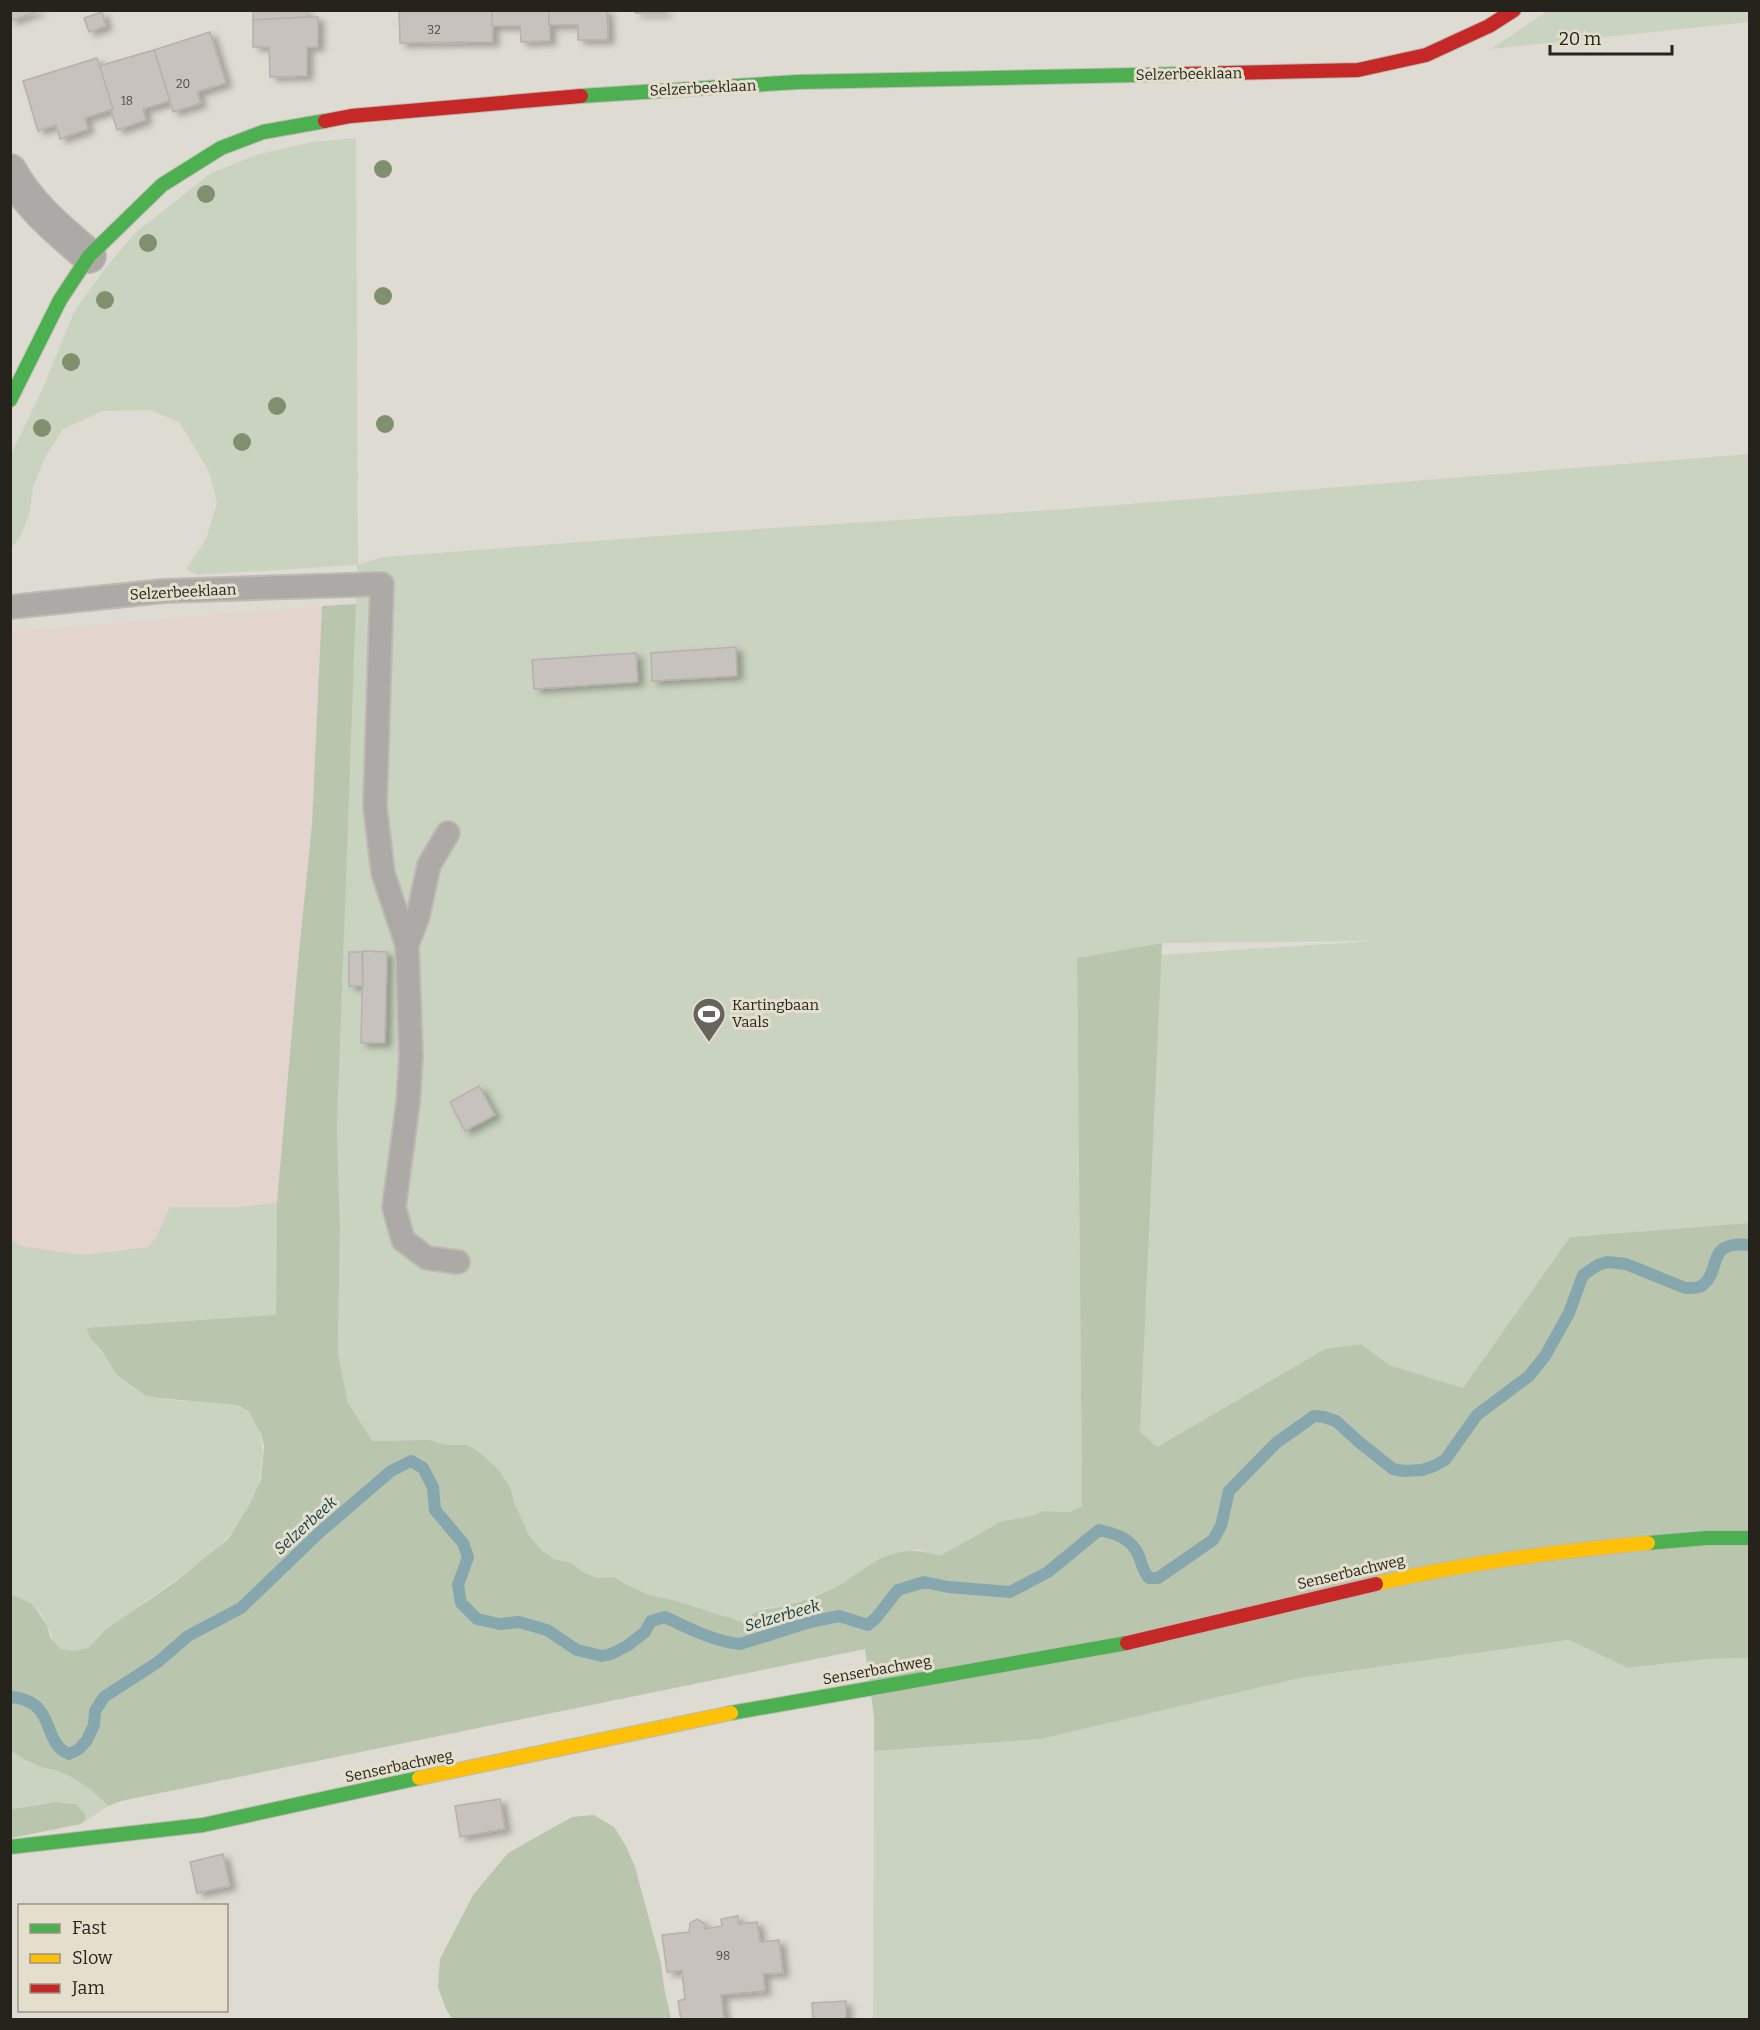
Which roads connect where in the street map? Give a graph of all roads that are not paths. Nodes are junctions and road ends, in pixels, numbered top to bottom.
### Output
1 (1514, 10) edge
2 (10, 171) edge
3 (89, 256) junction
4 (10, 400) edge
5 (10, 607) edge
6 (448, 833) dead end
7 (406, 945) junction
8 (458, 1262) dead end
9 (1749, 1538) edge
10 (10, 1847) edge

1 - 3 street, Selzerbeeklaan
2 - 3 street
3 - 4 street, Selzerbeeklaan
5 - 7 lane, Selzerbeeklaan
6 - 7 lane
7 - 8 lane
9 - 10 street, Senserbachweg

